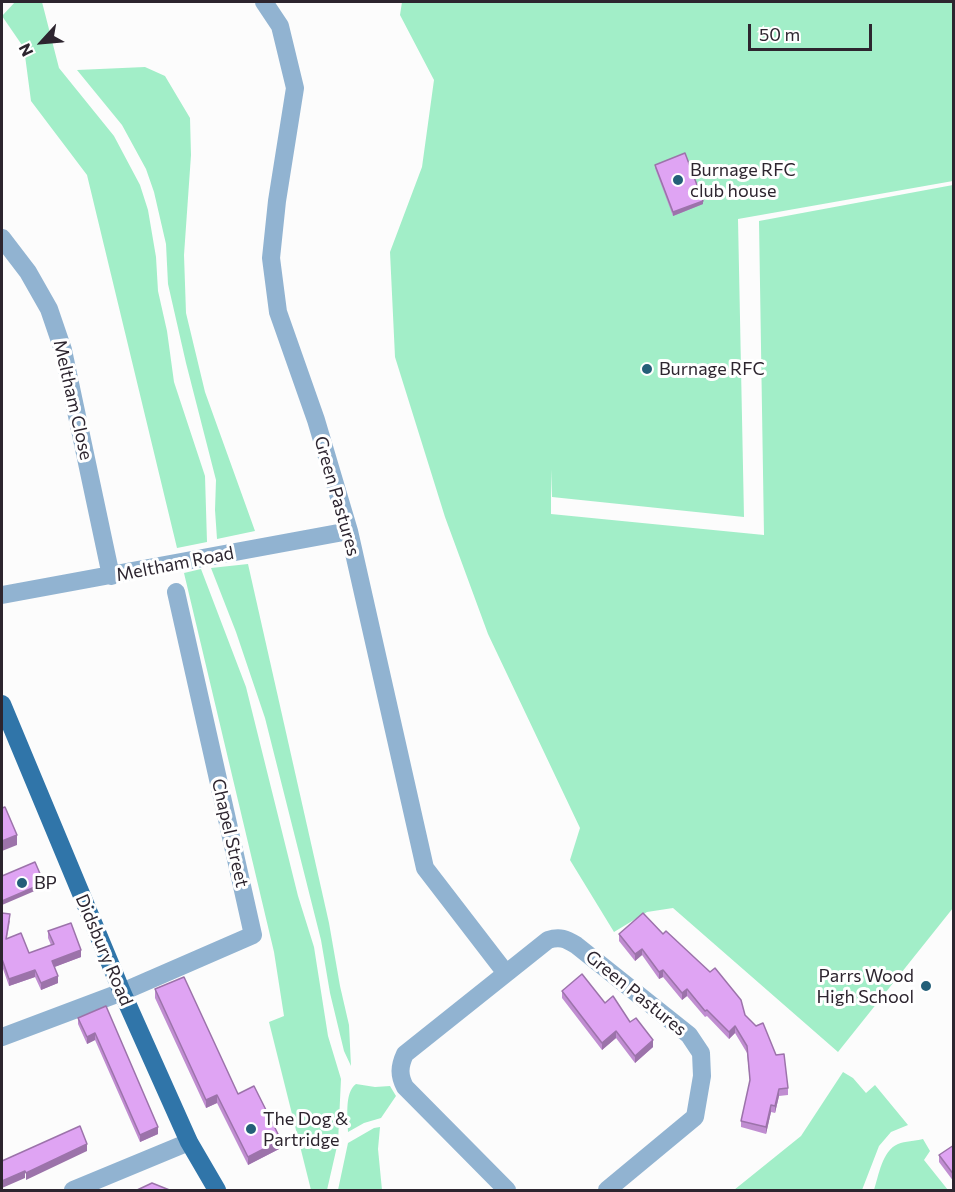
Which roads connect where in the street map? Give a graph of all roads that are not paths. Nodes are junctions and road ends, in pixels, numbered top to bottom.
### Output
1 (264, 2) edge
2 (2, 238) edge
3 (349, 531) junction
4 (111, 576) junction
5 (176, 592) dead end
6 (2, 595) edge
7 (2, 704) edge
8 (505, 972) junction
9 (122, 992) junction
10 (2, 1037) edge
11 (189, 1142) junction
12 (73, 1191) edge
13 (218, 1191) edge
14 (507, 1191) edge
15 (607, 1191) edge

1 - 3 street, Green Pastures
2 - 4 street, Meltham Close
3 - 4 street, Meltham Road
3 - 8 street, Green Pastures
4 - 6 street, Meltham Road
5 - 9 street, Chapel Street
7 - 9 main road, Didsbury Road
8 - 14 street, Green Pastures
8 - 15 street, Green Pastures
9 - 10 street
9 - 11 main road, Didsbury Road
11 - 12 street
11 - 13 main road, Didsbury Road

